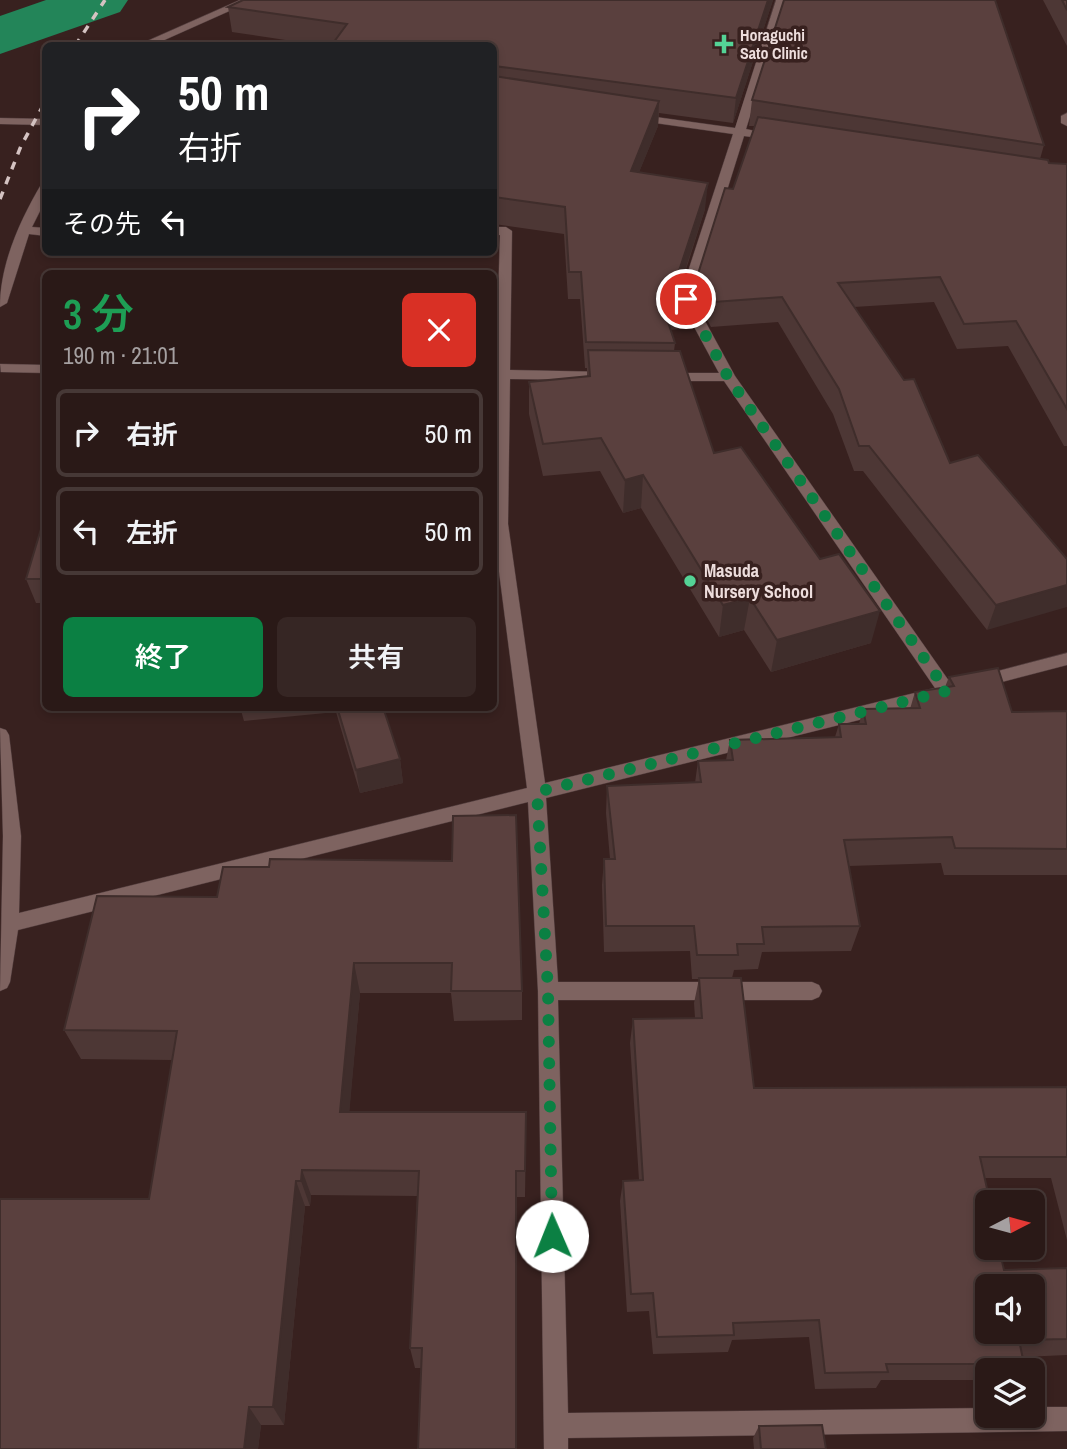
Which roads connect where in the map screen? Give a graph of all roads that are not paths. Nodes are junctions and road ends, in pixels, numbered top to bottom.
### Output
1 (249, 0) edge
2 (780, 0) edge
3 (149, 42) edge
4 (617, 114) edge
5 (1067, 116) edge
6 (0, 121) edge
7 (42, 122) edge
8 (1067, 123) edge
9 (740, 132) junction
10 (787, 139) edge
11 (42, 194) edge
12 (24, 230) junction
13 (497, 231) edge
14 (42, 232) edge
15 (0, 303) edge
16 (0, 368) edge
17 (42, 369) edge
18 (499, 374) edge
19 (728, 377) junction
20 (497, 525) edge
21 (1067, 659) edge
22 (947, 691) junction
23 (0, 735) edge
24 (537, 792) junction
25 (4, 925) edge
26 (0, 982) edge
27 (548, 991) junction
28 (811, 991) dead end
29 (1067, 1419) edge
30 (555, 1437) edge

1 - 3 street
2 - 9 street
4 - 9 street
5 - 8 street
6 - 7 street
9 - 10 street
9 - 19 street
11 - 12 street
12 - 14 street
12 - 15 street
13 - 18 street
16 - 17 street
18 - 19 street
18 - 20 street
19 - 22 street
20 - 24 street
21 - 22 street
22 - 24 street
23 - 25 street
24 - 25 street
24 - 27 street
25 - 26 street
27 - 28 street
27 - 30 street
29 - 30 street

